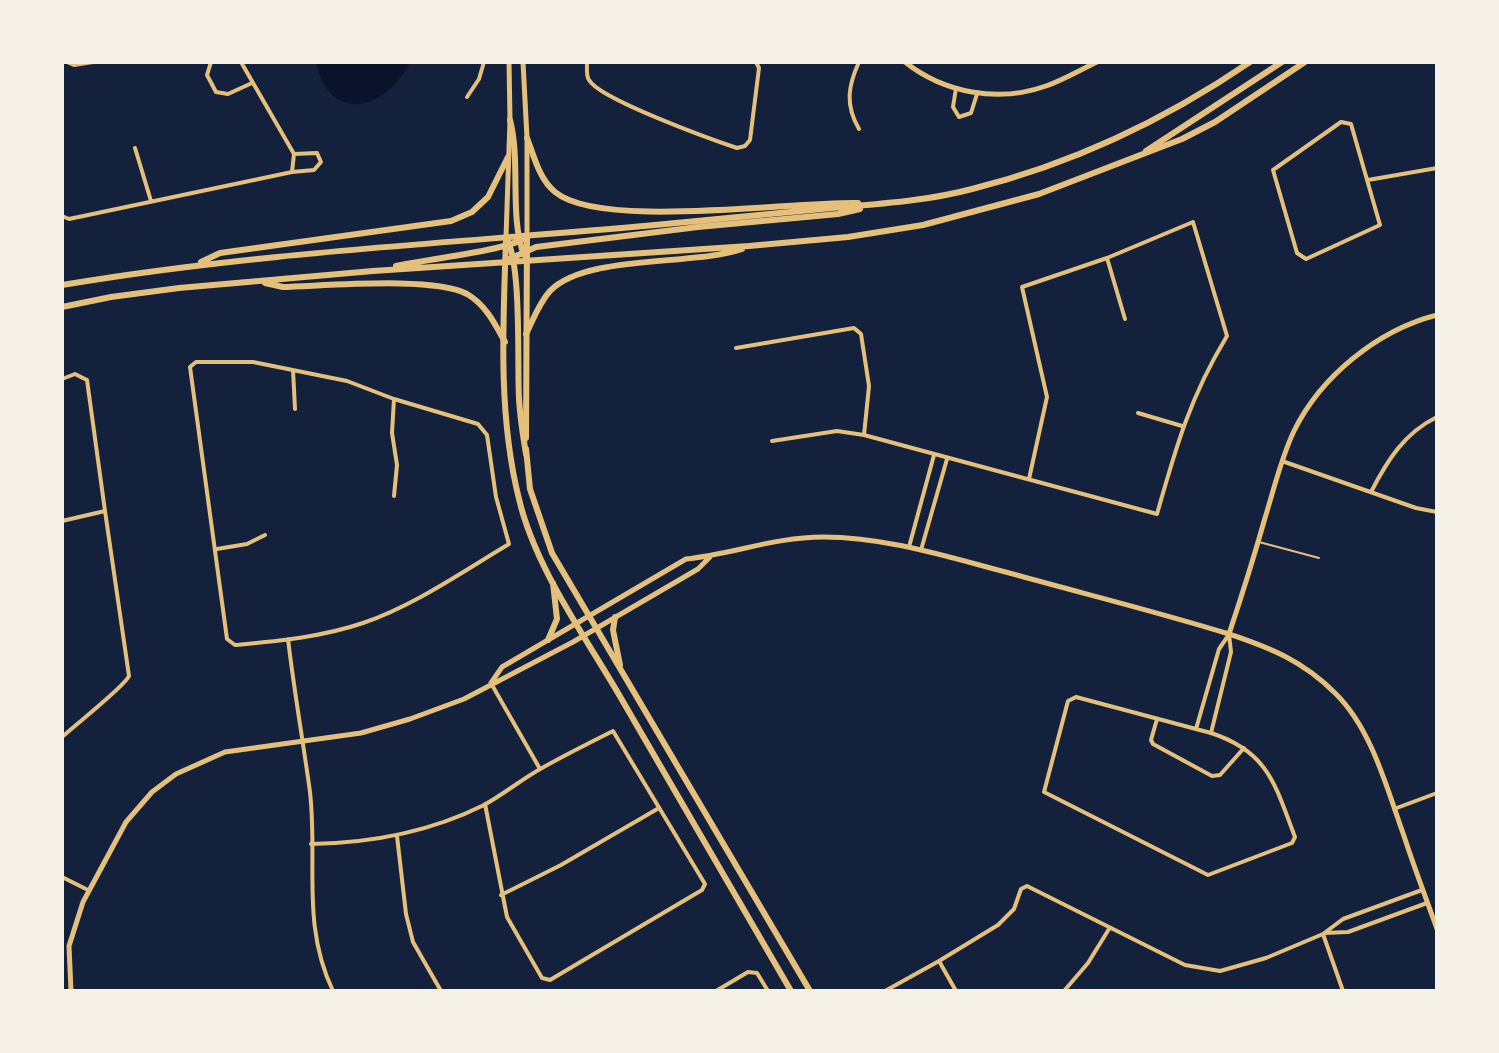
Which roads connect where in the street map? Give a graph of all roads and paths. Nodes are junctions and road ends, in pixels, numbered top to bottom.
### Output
1 (67, 62) edge
2 (93, 62) edge
3 (211, 62) edge
4 (241, 62) edge
5 (484, 62) edge
6 (509, 62) edge
7 (523, 62) edge
8 (587, 62) edge
9 (756, 62) edge
10 (859, 62) edge
11 (905, 62) edge
12 (1097, 62) edge
13 (1250, 62) edge
14 (1282, 62) edge
15 (1305, 62) edge
16 (252, 83) junction
17 (956, 88) junction
18 (977, 94) junction
19 (467, 97) dead end
20 (510, 120) junction
21 (859, 129) dead end
22 (527, 138) junction
23 (135, 148) dead end
24 (1146, 151) junction
25 (294, 154) junction
26 (508, 157) junction
27 (1437, 168) edge
28 (292, 172) junction
29 (1368, 180) junction
30 (151, 201) junction
31 (890, 203) junction
32 (62, 216) edge
33 (506, 237) junction
34 (523, 238) junction
35 (508, 245) junction
36 (749, 246) junction
37 (525, 251) junction
38 (1107, 258) junction
39 (511, 259) junction
40 (527, 261) junction
41 (194, 265) junction
42 (373, 271) junction
43 (258, 281) junction
44 (62, 285) edge
45 (62, 307) edge
46 (1437, 315) edge
47 (1125, 319) dead end
48 (526, 334) junction
49 (505, 342) junction
50 (736, 348) dead end
51 (293, 370) junction
52 (62, 379) edge
53 (394, 399) junction
54 (295, 409) dead end
55 (1138, 413) dead end
56 (1437, 417) edge
57 (1182, 426) junction
58 (864, 435) junction
59 (772, 441) dead end
60 (526, 454) junction
61 (934, 455) junction
62 (947, 459) junction
63 (1282, 461) junction
64 (1029, 479) junction
65 (1371, 492) junction
66 (394, 496) dead end
67 (105, 511) junction
68 (1437, 512) edge
69 (62, 521) edge
70 (265, 535) dead end
71 (1258, 542) junction
72 (909, 547) junction
73 (217, 549) junction
74 (921, 550) junction
75 (710, 556) junction
76 (1319, 558) dead end
77 (553, 580) junction
78 (588, 616) junction
79 (615, 617) junction
80 (576, 623) junction
81 (596, 628) junction
82 (1229, 634) junction
83 (583, 636) junction
84 (288, 639) junction
85 (548, 640) junction
86 (621, 668) junction
87 (491, 683) junction
88 (1157, 719) junction
89 (1196, 729) junction
90 (1211, 733) junction
91 (62, 737) edge
92 (301, 739) junction
93 (1245, 748) junction
94 (540, 769) junction
95 (1437, 793) edge
96 (485, 804) junction
97 (659, 808) junction
98 (1394, 809) junction
99 (397, 836) junction
100 (311, 844) junction
101 (62, 877) edge
102 (88, 890) junction
103 (1423, 890) junction
104 (501, 895) junction
105 (1428, 903) junction
106 (1109, 929) junction
107 (1437, 929) edge
108 (1323, 934) junction
109 (939, 961) junction
110 (71, 991) edge
111 (333, 991) edge
112 (441, 991) edge
113 (716, 991) edge
114 (768, 991) edge
115 (791, 991) edge
116 (810, 991) edge
117 (885, 991) edge
118 (956, 991) edge
119 (1064, 991) edge
120 (1343, 991) edge

1 - 2 street
3 - 16 street
4 - 16 street
5 - 19 street
6 - 20 street
7 - 22 street
8 - 9 street
10 - 21 street
11 - 17 street
12 - 18 street
13 - 31 main road
14 - 24 main road
15 - 24 main road
16 - 25 street
17 - 18 street
17 - 18 street
20 - 26 street
20 - 34 main road
22 - 31 main road
22 - 34 street
23 - 30 street
24 - 36 main road
25 - 28 street
25 - 28 street
26 - 33 street
26 - 41 main road
27 - 29 street
28 - 30 street
29 - 29 street
30 - 32 street
31 - 34 main road
31 - 37 main road
33 - 34 main road
33 - 35 main road
33 - 41 main road
34 - 35 main road
34 - 37 main road
35 - 39 main road
35 - 42 main road
36 - 40 main road
36 - 48 main road
37 - 39 main road
37 - 40 main road
38 - 47 street
38 - 57 street
38 - 64 street
39 - 40 main road
39 - 42 main road
39 - 49 main road
39 - 60 main road
40 - 48 main road
41 - 44 main road
42 - 43 main road
43 - 45 main road
43 - 49 main road
46 - 63 street
48 - 60 main road
49 - 77 main road
50 - 58 street
51 - 53 street
51 - 54 street
51 - 73 street
52 - 67 street
53 - 66 street
53 - 84 street
55 - 57 street
56 - 65 street
57 - 64 street
58 - 59 street
58 - 61 street
60 - 78 main road
61 - 62 street
61 - 72 street
62 - 64 street
62 - 74 street
63 - 65 street
63 - 71 street
65 - 68 street
67 - 69 street
67 - 91 street
70 - 73 street
71 - 76 lane
71 - 82 street
72 - 74 street
72 - 75 street
73 - 84 street
74 - 82 street
75 - 78 street
75 - 79 street
77 - 80 main road
77 - 85 main road
78 - 80 street
78 - 81 main road
79 - 81 street
79 - 86 main road
80 - 83 main road
80 - 85 street
81 - 83 street
81 - 86 main road
82 - 89 street
82 - 90 street
82 - 98 street
83 - 87 street
83 - 115 main road
84 - 92 street
85 - 87 street
86 - 116 main road
87 - 92 street
87 - 94 street
88 - 89 street
88 - 93 street
88 - 93 street
89 - 90 street
90 - 93 street
92 - 100 street
92 - 102 street
94 - 96 street
94 - 97 street
95 - 98 street
96 - 99 street
96 - 104 street
97 - 104 street
97 - 104 street
98 - 103 street
99 - 100 street
99 - 112 street
100 - 111 street
101 - 102 street
102 - 110 street
103 - 105 street
103 - 108 street
105 - 107 street
105 - 108 street
106 - 108 street
106 - 109 street
106 - 119 street
108 - 120 street
109 - 117 street
109 - 118 street
113 - 114 street

